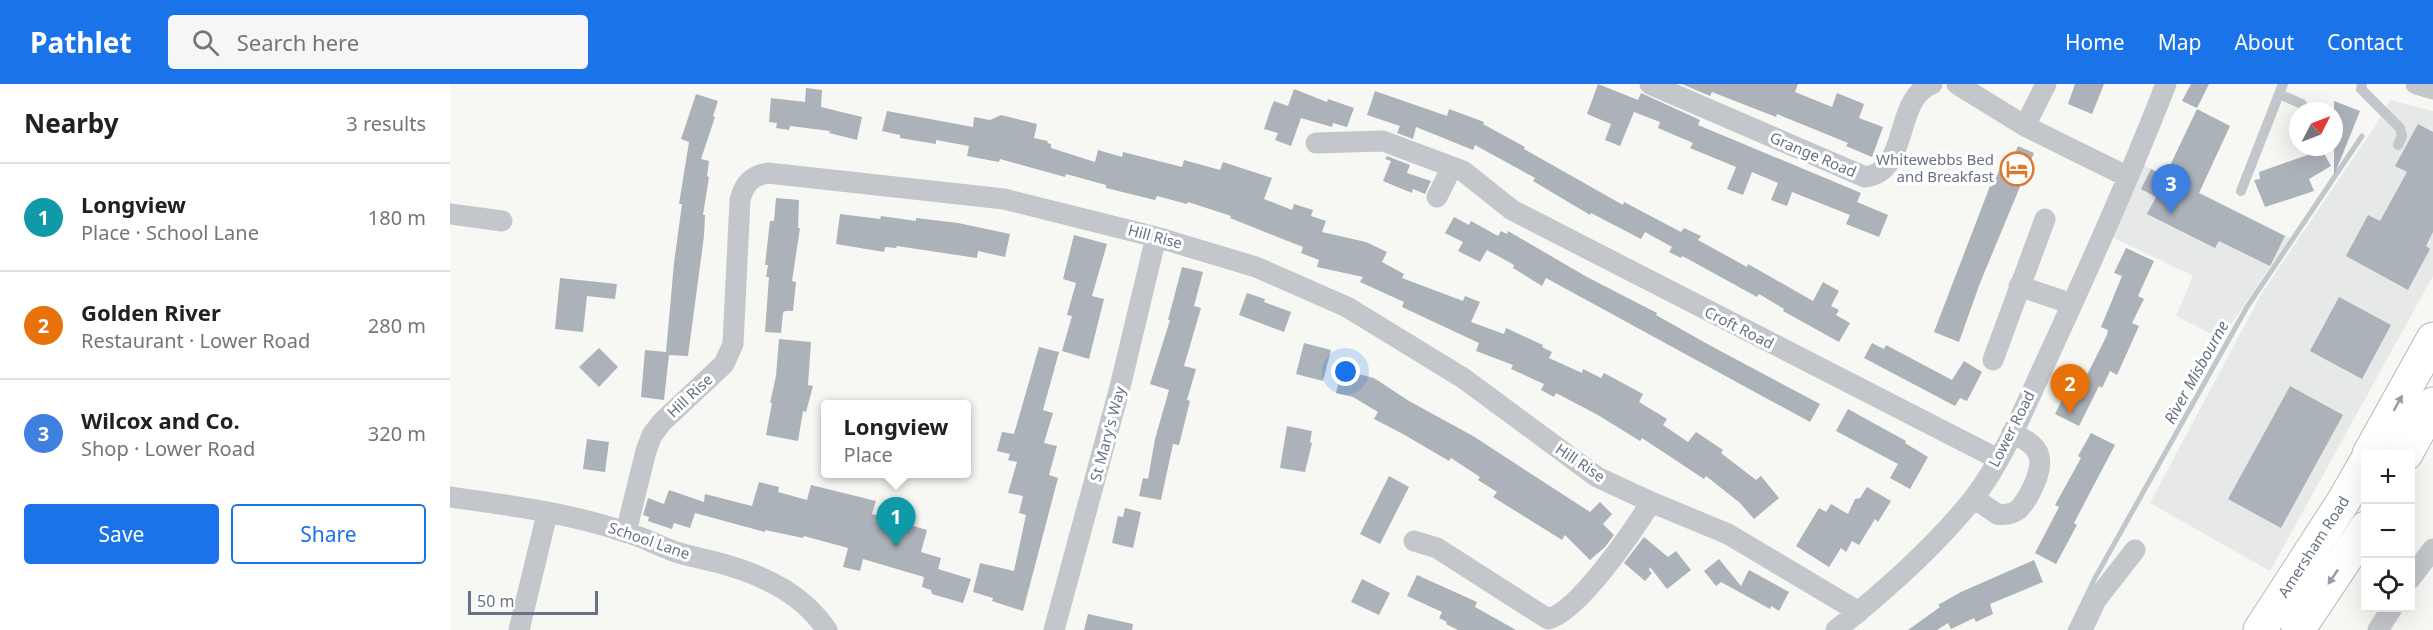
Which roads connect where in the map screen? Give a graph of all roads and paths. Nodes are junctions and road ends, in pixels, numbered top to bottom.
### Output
1 (1650, 84) edge
2 (1932, 84) edge
3 (1958, 84) edge
4 (2046, 84) edge
5 (2166, 84) edge
6 (2362, 84) edge
7 (2416, 84) edge
8 (2281, 89) edge
9 (2433, 89) edge
10 (2299, 102) edge
11 (2025, 126) junction
12 (1316, 143) dead end
13 (2398, 145) dead end
14 (1452, 167) junction
15 (2128, 177) junction
16 (2241, 191) dead end
17 (1437, 197) dead end
18 (450, 214) edge
19 (2045, 219) dead end
20 (502, 221) dead end
21 (1156, 237) junction
22 (2019, 286) junction
23 (2072, 304) junction
24 (2433, 339) edge
25 (1992, 360) dead end
26 (2433, 404) edge
27 (2012, 433) junction
28 (2371, 450) edge
29 (2408, 450) edge
30 (1998, 459) junction
31 (2361, 471) edge
32 (450, 497) edge
33 (1974, 498) junction
34 (1651, 502) junction
35 (547, 514) junction
36 (626, 532) junction
37 (2361, 536) edge
38 (1414, 541) dead end
39 (2433, 549) edge
40 (2135, 550) dead end
41 (2415, 572) edge
42 (1859, 612) junction
43 (2389, 612) edge
44 (519, 630) edge
45 (827, 630) edge
46 (1054, 630) edge
47 (1836, 630) edge
48 (2082, 630) edge
49 (2260, 630) edge
50 (2298, 630) edge
51 (2378, 630) edge

1 - 2 street, Grange Road
3 - 11 street
4 - 11 street
5 - 15 street, Lower Road
6 - 13 lane
7 - 9 street
8 - 10 lane
8 - 16 lane
11 - 15 street
12 - 14 street, Croft Road
14 - 17 street
14 - 30 street, Croft Road
15 - 23 street, Lower Road
18 - 20 street
19 - 22 street
21 - 34 street, Hill Rise
21 - 36 street, Hill Rise
21 - 46 street, St Mary's Way
22 - 23 street
22 - 25 street
23 - 27 street, Lower Road
28 -> 24 highway
26 - 29 highway
27 - 30 street, Lower Road
27 - 33 street
30 - 33 street, Lower Road
31 - 49 highway, Amersham Road
32 - 35 street, School Lane
33 - 42 street, Lower Road
34 - 38 street
34 - 42 street, Hill Rise
35 - 36 street, School Lane
35 - 44 street
36 - 45 street, School Lane
37 -> 50 highway
39 - 41 street
40 - 48 street
42 - 47 street, Lower Road
43 - 51 street

